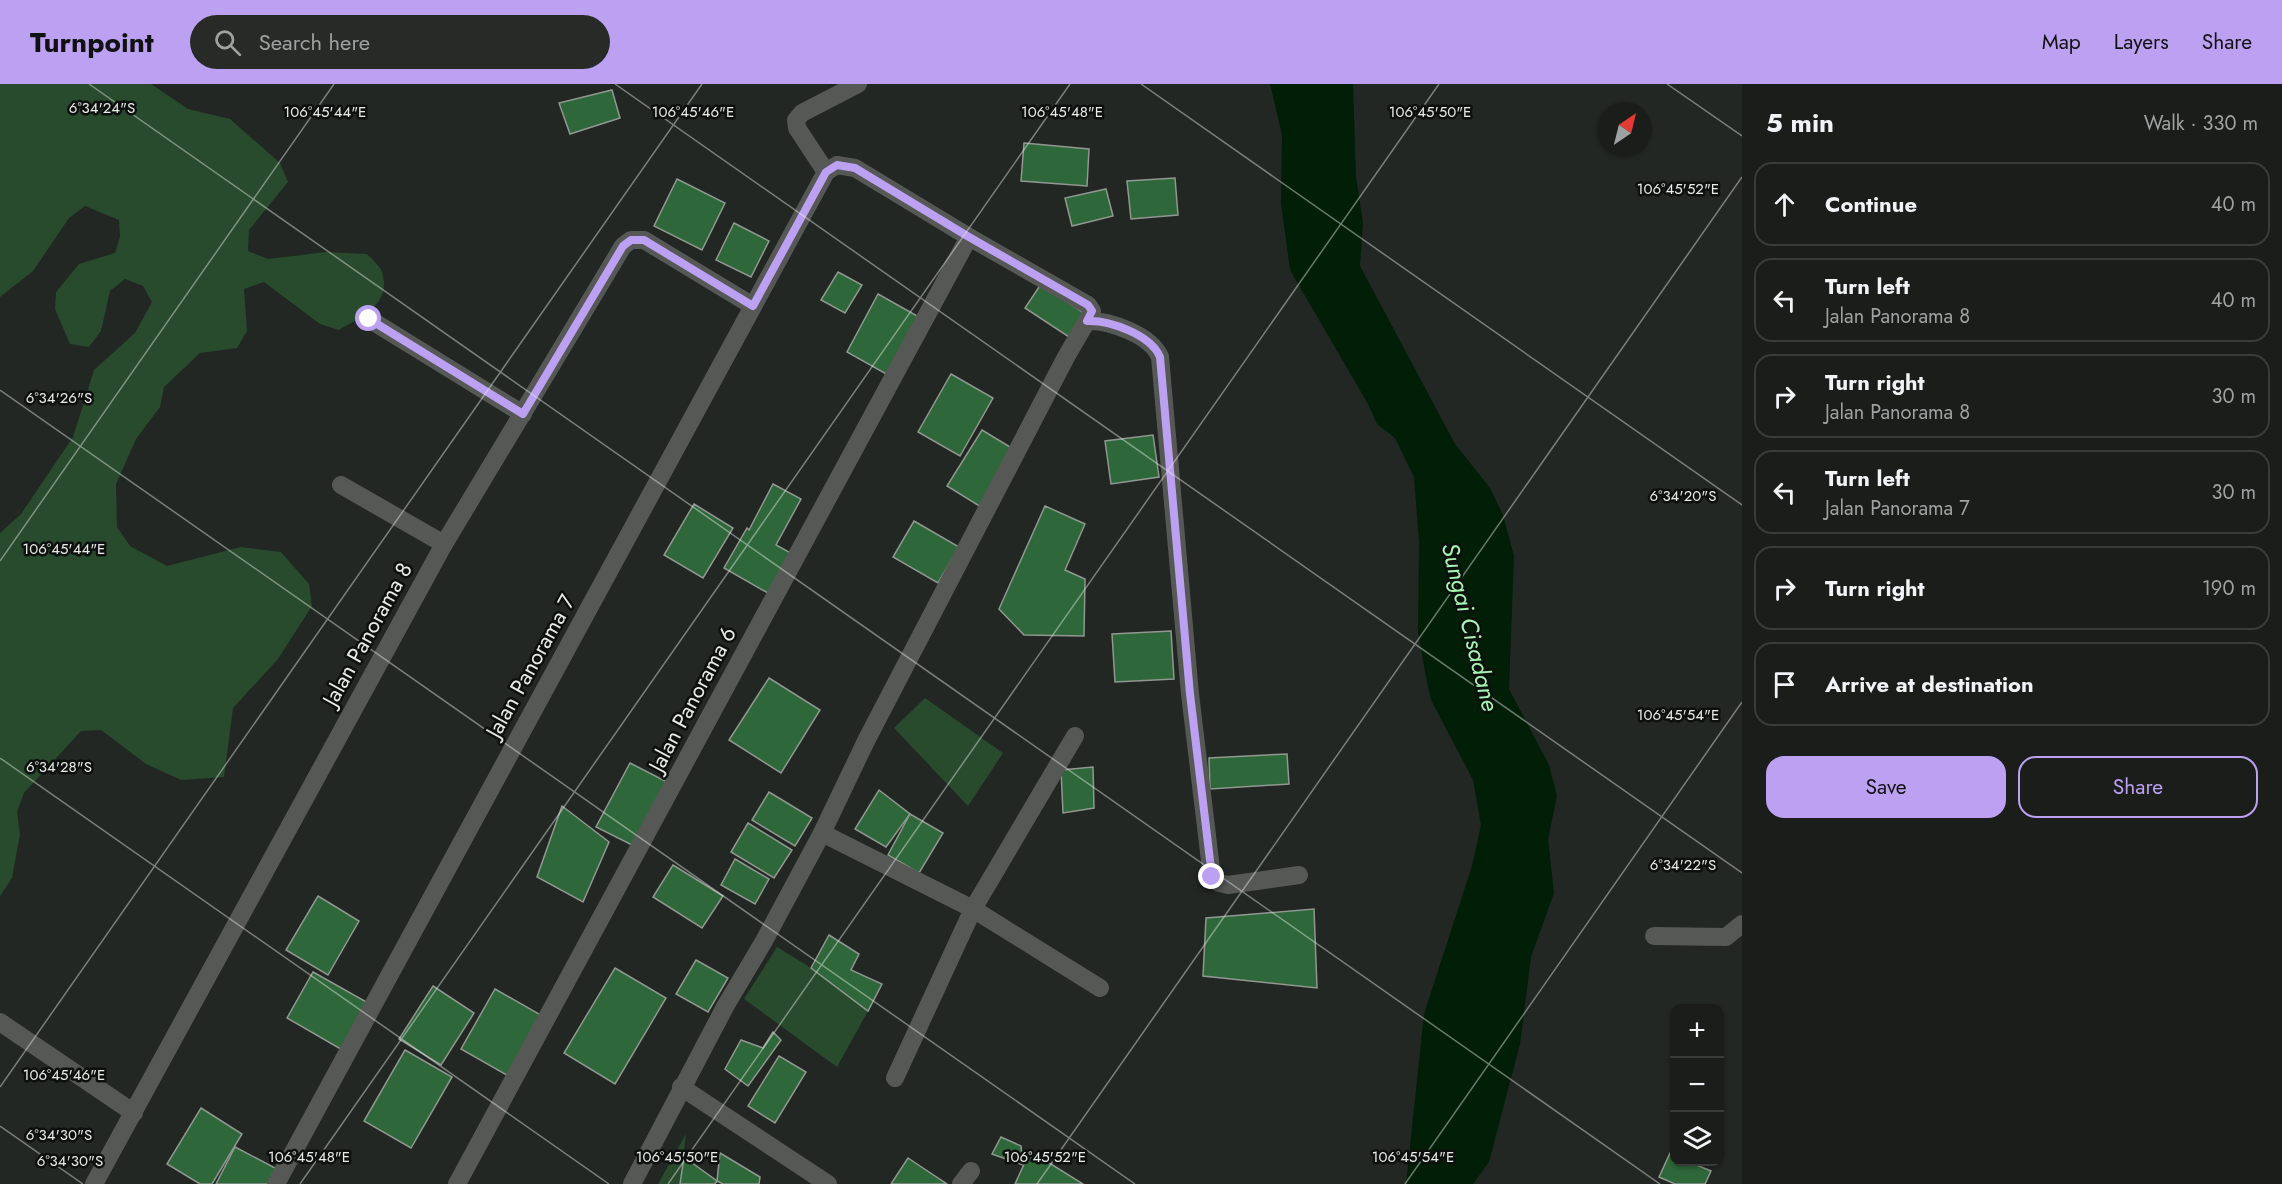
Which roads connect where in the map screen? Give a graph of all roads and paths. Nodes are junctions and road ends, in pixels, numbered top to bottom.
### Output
1 (858, 84) edge
2 (826, 172) junction
3 (969, 237) junction
4 (753, 306) junction
5 (369, 319) dead end
6 (1087, 321) junction
7 (523, 414) junction
8 (341, 484) dead end
9 (444, 543) junction
10 (1075, 736) dead end
11 (822, 833) junction
12 (1299, 875) dead end
13 (973, 909) junction
14 (1742, 924) edge
15 (1654, 936) dead end
16 (1100, 988) dead end
17 (0, 1022) edge
18 (896, 1078) dead end
19 (681, 1087) junction
20 (134, 1113) junction
21 (94, 1184) edge
22 (276, 1184) edge
23 (457, 1184) edge
24 (633, 1184) edge
25 (828, 1184) edge

1 - 2 street
2 - 3 street
2 - 4 street, Jalan Panorama 7
3 - 6 street
3 - 23 street, Jalan Panorama 6
4 - 7 street, Jalan Panorama 8
4 - 22 street, Jalan Panorama 7
5 - 7 street
6 - 11 street
6 - 12 street
7 - 9 street, Jalan Panorama 8
8 - 9 street
9 - 20 street, Jalan Panorama 8
10 - 13 street
11 - 13 street
11 - 19 street
13 - 16 street
13 - 18 street
14 - 15 street
17 - 20 street
19 - 24 street
19 - 25 street
20 - 21 street, Jalan Panorama 8

